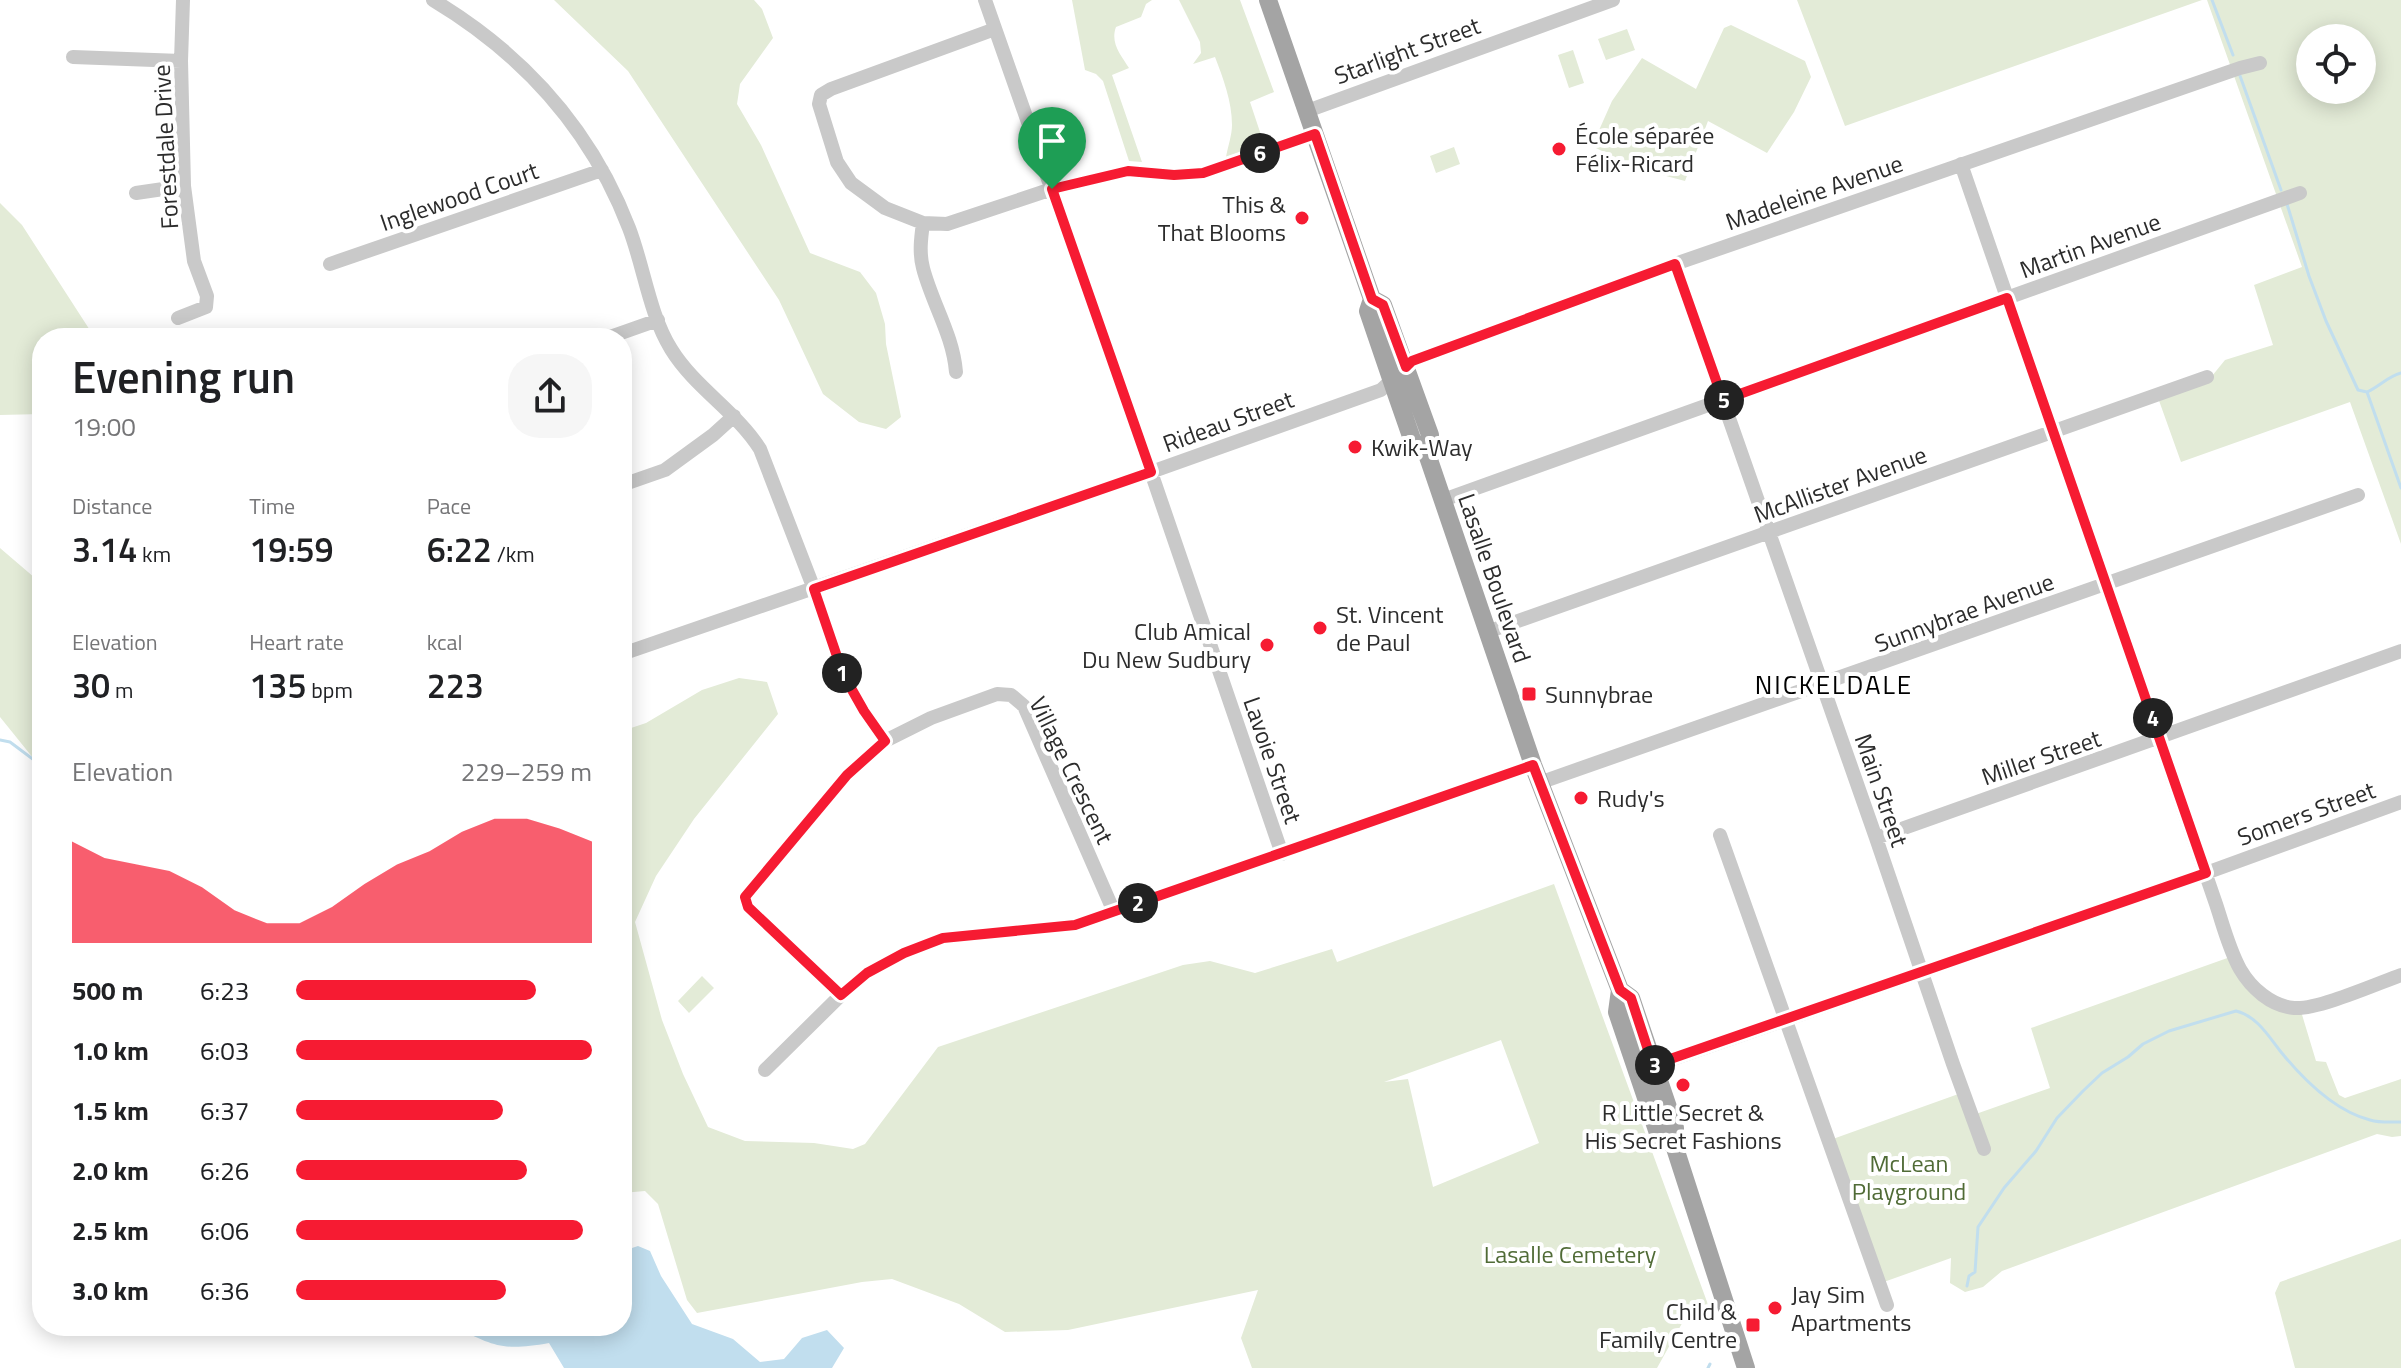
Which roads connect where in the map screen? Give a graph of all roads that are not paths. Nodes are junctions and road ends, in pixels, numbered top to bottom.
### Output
1 (183, 0) edge
2 (433, 0) edge
3 (985, 0) edge
4 (1268, 0) edge
5 (1613, 0) edge
6 (995, 29) junction
7 (73, 57) dead end
8 (181, 61) junction
9 (2260, 63) dead end
10 (1307, 111) junction
11 (1315, 134) junction
12 (1961, 164) junction
13 (602, 170) junction
14 (184, 186) junction
15 (1052, 189) junction
16 (136, 193) dead end
17 (2300, 193) dead end
18 (923, 223) junction
19 (330, 264) dead end
20 (1675, 264) junction
21 (2007, 298) junction
22 (1372, 299) junction
23 (178, 318) dead end
24 (658, 320) junction
25 (632, 329) edge
26 (1406, 367) junction
27 (956, 372) dead end
28 (2207, 377) dead end
29 (1391, 381) junction
30 (1723, 400) junction
31 (734, 416) junction
32 (2053, 431) junction
33 (1426, 451) junction
34 (1151, 472) junction
35 (632, 482) edge
36 (2358, 495) dead end
37 (1443, 500) junction
38 (1769, 532) junction
39 (2107, 584) junction
40 (814, 589) junction
41 (1487, 632) junction
42 (632, 651) edge
43 (2401, 651) edge
44 (1823, 685) junction
45 (2160, 738) junction
46 (885, 741) junction
47 (1533, 765) junction
48 (1539, 783) junction
49 (2401, 802) edge
50 (1720, 835) dead end
51 (1876, 838) junction
52 (1282, 854) junction
53 (2206, 873) junction
54 (1114, 912) junction
55 (1922, 972) junction
56 (2401, 975) edge
57 (841, 995) junction
58 (1786, 1019) junction
59 (1645, 1068) junction
60 (765, 1070) dead end
61 (1984, 1149) dead end
62 (1887, 1305) dead end
63 (1746, 1368) edge

1 - 8 street, Forestdale Drive
2 - 13 street
3 - 6 street, Lavoie Street
4 - 10 main road, Lasalle Boulevard
5 - 10 street, Starlight Street
6 - 15 street, Lavoie Street
6 - 18 street
7 - 8 street
8 - 14 street, Forestdale Drive
9 - 12 street, Madeleine Avenue
10 - 11 main road, Lasalle Boulevard
11 - 15 street
11 - 22 main road, Lasalle Boulevard
12 - 20 street, Madeleine Avenue
12 - 21 street
13 - 19 street, Inglewood Court
13 - 24 street
14 - 16 street
14 - 23 street, Forestdale Drive
15 - 18 street
15 - 34 street, Lavoie Street
17 - 21 street, Martin Avenue
18 - 27 street
20 - 26 street, Madeleine Avenue
20 - 30 street, Main Street
21 - 30 street, Martin Avenue
21 - 32 street
22 - 26 main road, Lasalle Boulevard
22 - 29 main road, Lasalle Boulevard
24 - 25 street
24 - 31 street
26 - 29 street, Madeleine Avenue
26 - 33 main road, Lasalle Boulevard
28 - 32 street, McAllister Avenue
29 - 33 main road, Lasalle Boulevard
29 - 34 street, Rideau Street
30 - 37 street, Martin Avenue
30 - 38 street, Main Street
31 - 35 street
31 - 40 street
32 - 38 street, McAllister Avenue
32 - 39 street
33 - 37 main road, Lasalle Boulevard
34 - 40 street, Rideau Street
34 - 52 street, Lavoie Street
36 - 39 street, Sunnybrae Avenue
37 - 41 main road, Lasalle Boulevard
38 - 41 street, McAllister Avenue
38 - 44 street, Main Street
39 - 44 street, Sunnybrae Avenue
39 - 45 street
40 - 42 street, Rideau Street
40 - 46 street
41 - 47 main road, Lasalle Boulevard
43 - 45 street, Miller Street
44 - 48 street, Sunnybrae Avenue
44 - 51 street, Main Street
45 - 51 street, Miller Street
45 - 53 street
46 - 54 street, Village Crescent
46 - 57 street, Village Crescent
47 - 48 main road, Lasalle Boulevard
47 - 52 street
48 - 59 main road, Lasalle Boulevard
49 - 53 street, Somers Street
50 - 58 street
51 - 55 street, Main Street
52 - 54 street
53 - 55 street, Somers Street
53 - 56 street
54 - 57 street
55 - 58 street, Somers Street
55 - 61 street, Main Street
57 - 60 street
58 - 59 street, Somers Street
58 - 62 street
59 - 63 main road, Lasalle Boulevard

